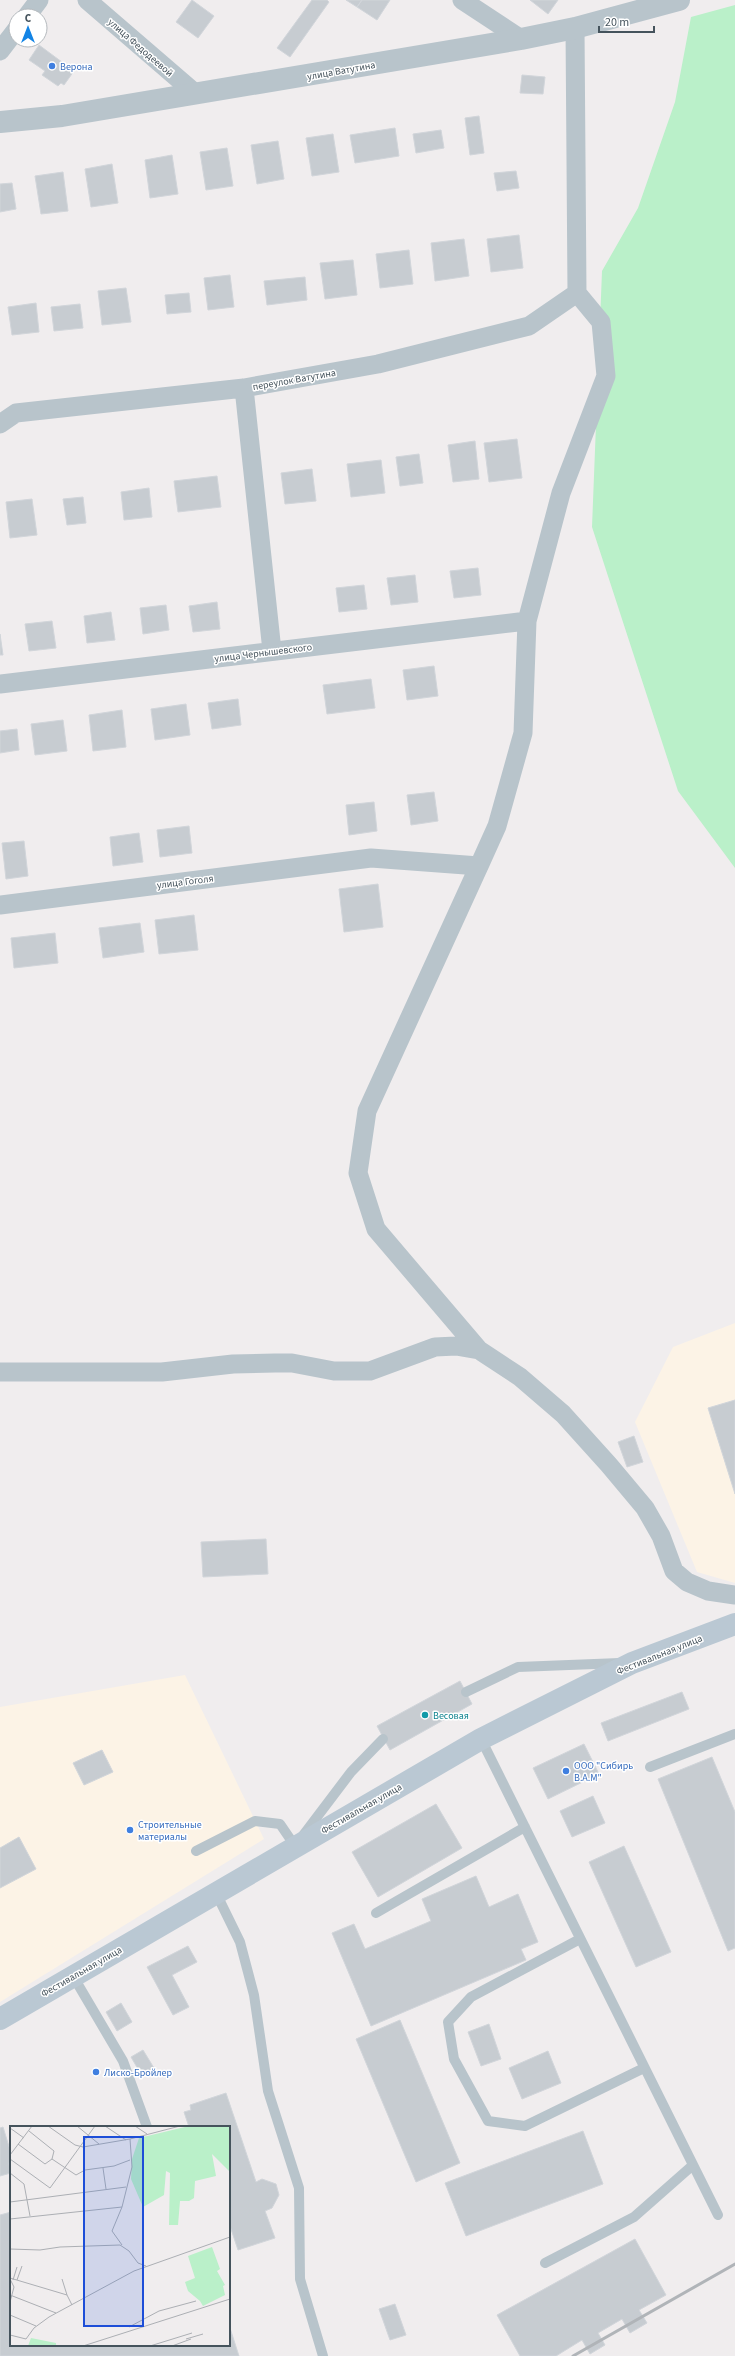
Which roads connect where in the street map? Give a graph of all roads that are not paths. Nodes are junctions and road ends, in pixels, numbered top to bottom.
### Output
1 (87, 0) edge
2 (462, 0) edge
3 (679, 0) edge
4 (575, 28) junction
5 (521, 39) junction
6 (8, 40) edge
7 (0, 51) edge
8 (196, 94) junction
9 (0, 122) edge
10 (577, 293) junction
11 (244, 388) junction
12 (0, 424) edge
13 (527, 621) junction
14 (272, 650) junction
15 (0, 684) edge
16 (479, 866) junction
17 (0, 904) edge
18 (479, 1350) junction
19 (0, 1372) edge
20 (735, 1595) edge
21 (735, 1624) edge
22 (632, 1663) junction
23 (466, 1692) dead end
24 (735, 1734) edge
25 (384, 1739) dead end
26 (481, 1739) junction
27 (650, 1767) dead end
28 (525, 1828) junction
29 (296, 1846) junction
30 (196, 1852) dead end
31 (216, 1893) junction
32 (376, 1913) dead end
33 (580, 1939) junction
34 (73, 1976) junction
35 (0, 2019) edge
36 (644, 2068) junction
37 (147, 2126) edge
38 (693, 2165) junction
39 (718, 2215) dead end
40 (545, 2263) dead end
41 (323, 2356) edge

1 - 8 street, улица Федодеевой
2 - 5 street
3 - 4 street, улица Ватутина
4 - 5 street, улица Ватутина
4 - 10 street
5 - 8 street, улица Ватутина
6 - 7 street
8 - 9 street, улица Ватутина
10 - 11 street, переулок Ватутина
10 - 13 street
11 - 12 street, переулок Ватутина
11 - 14 street
13 - 14 street, улица Чернышевского
13 - 16 street
14 - 15 street, улица Чернышевского
16 - 17 street, улица Гоголя
16 - 18 street
18 - 19 street
18 - 20 street
21 - 22 main road, Фестивальная улица
22 - 23 lane
22 - 26 main road, Фестивальная улица
24 - 27 lane
25 - 29 lane
26 - 28 lane
26 - 29 main road, Фестивальная улица
28 - 32 lane
28 - 33 lane
29 - 30 lane
29 - 31 main road, Фестивальная улица
31 - 34 main road, Фестивальная улица
31 - 41 lane
33 - 36 lane
33 - 36 lane
34 - 35 main road, Фестивальная улица
34 - 37 lane
36 - 38 lane
38 - 39 lane
38 - 40 lane

